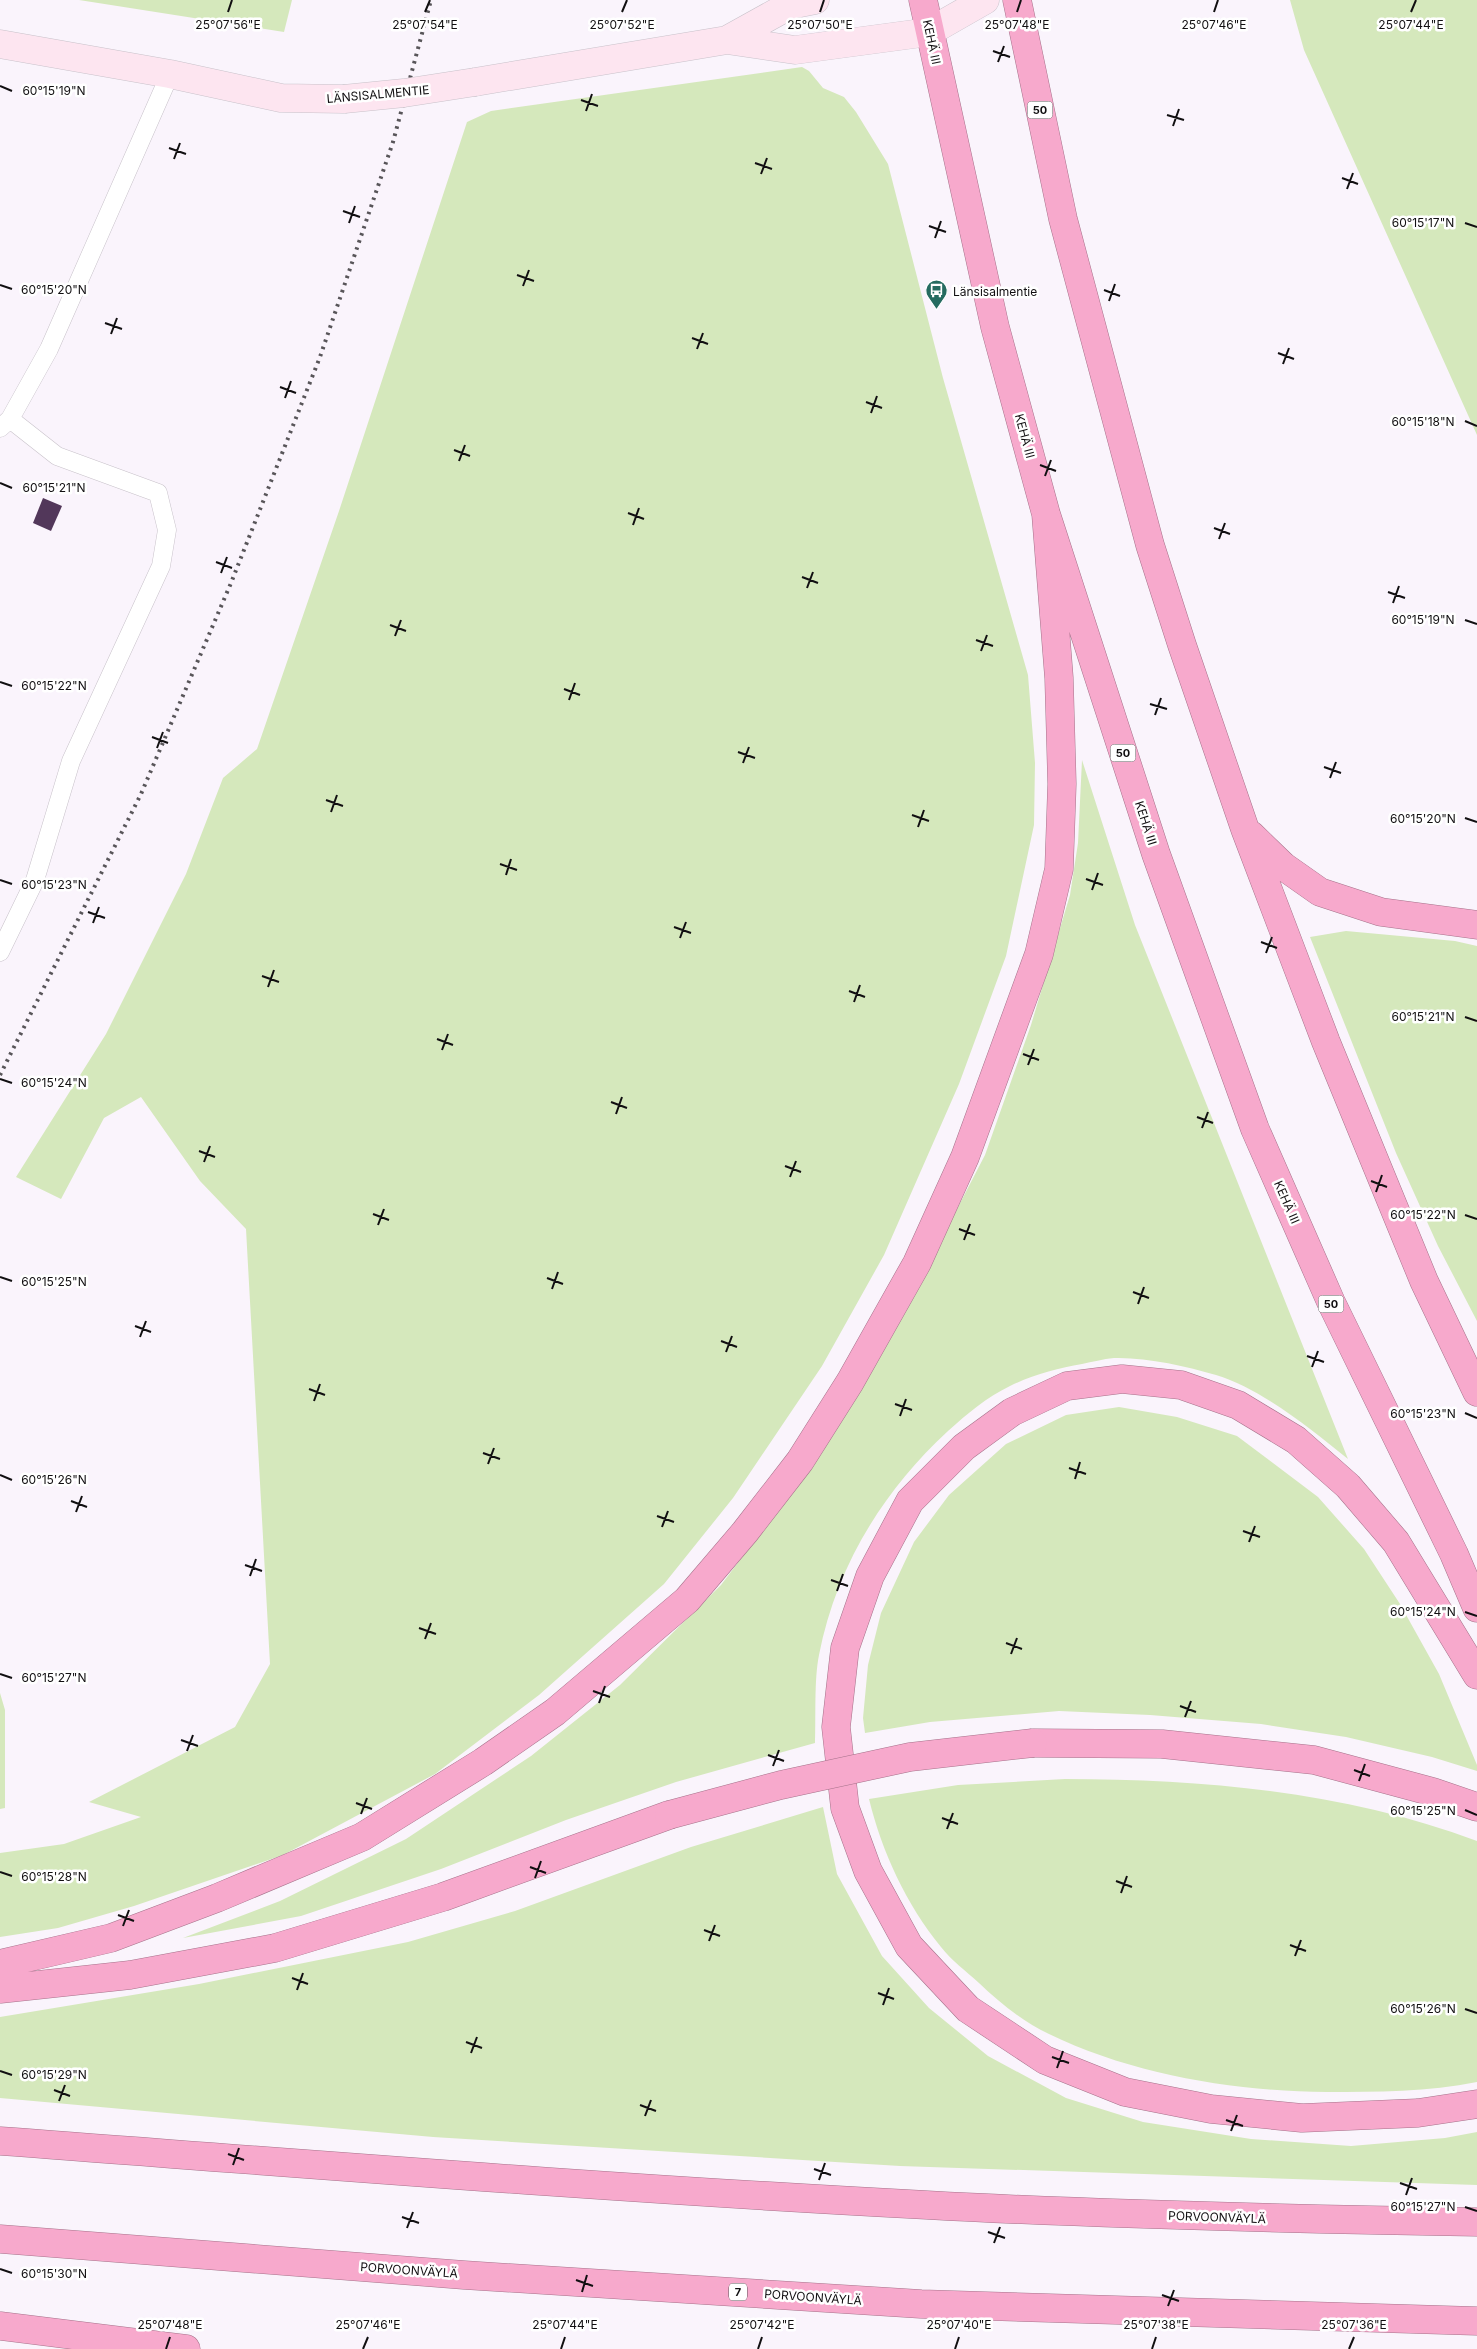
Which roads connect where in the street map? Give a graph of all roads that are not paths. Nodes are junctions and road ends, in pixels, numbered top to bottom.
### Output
1 (815, 0) edge
2 (923, 0) edge
3 (985, 0) edge
4 (1017, 0) edge
5 (929, 32) junction
6 (727, 40) junction
7 (0, 44) edge
8 (170, 74) junction
9 (5, 423) edge
10 (1046, 514) junction
11 (1245, 829) junction
12 (1477, 926) edge
13 (0, 952) edge
14 (1477, 1392) edge
15 (1477, 1608) edge
16 (1477, 1674) edge
17 (1477, 1807) edge
18 (0, 1964) edge
19 (0, 1990) edge
20 (1477, 2104) edge
21 (0, 2141) edge
22 (1477, 2222) edge
23 (0, 2239) edge
24 (1477, 2321) edge
25 (0, 2326) edge
26 (186, 2349) edge

1 - 6 street, LÄNSISALMENTIE
2 - 5 highway, KEHÄ III / 50
3 - 5 street, LÄNSISALMENTIE
4 - 11 highway, 50
5 - 6 street, LÄNSISALMENTIE
5 - 10 highway, KEHÄ III / 50
6 - 8 street, LÄNSISALMENTIE, bridge
7 - 8 street, LÄNSISALMENTIE
8 - 9 lane
9 - 13 lane
10 - 15 highway, KEHÄ III / 50
10 - 18 highway
11 - 12 highway
11 - 14 highway, 50
16 - 20 highway
17 - 19 highway, bridge
21 - 22 highway, PORVOONVÄYLÄ
23 - 24 highway, PORVOONVÄYLÄ / 7
25 - 26 highway

